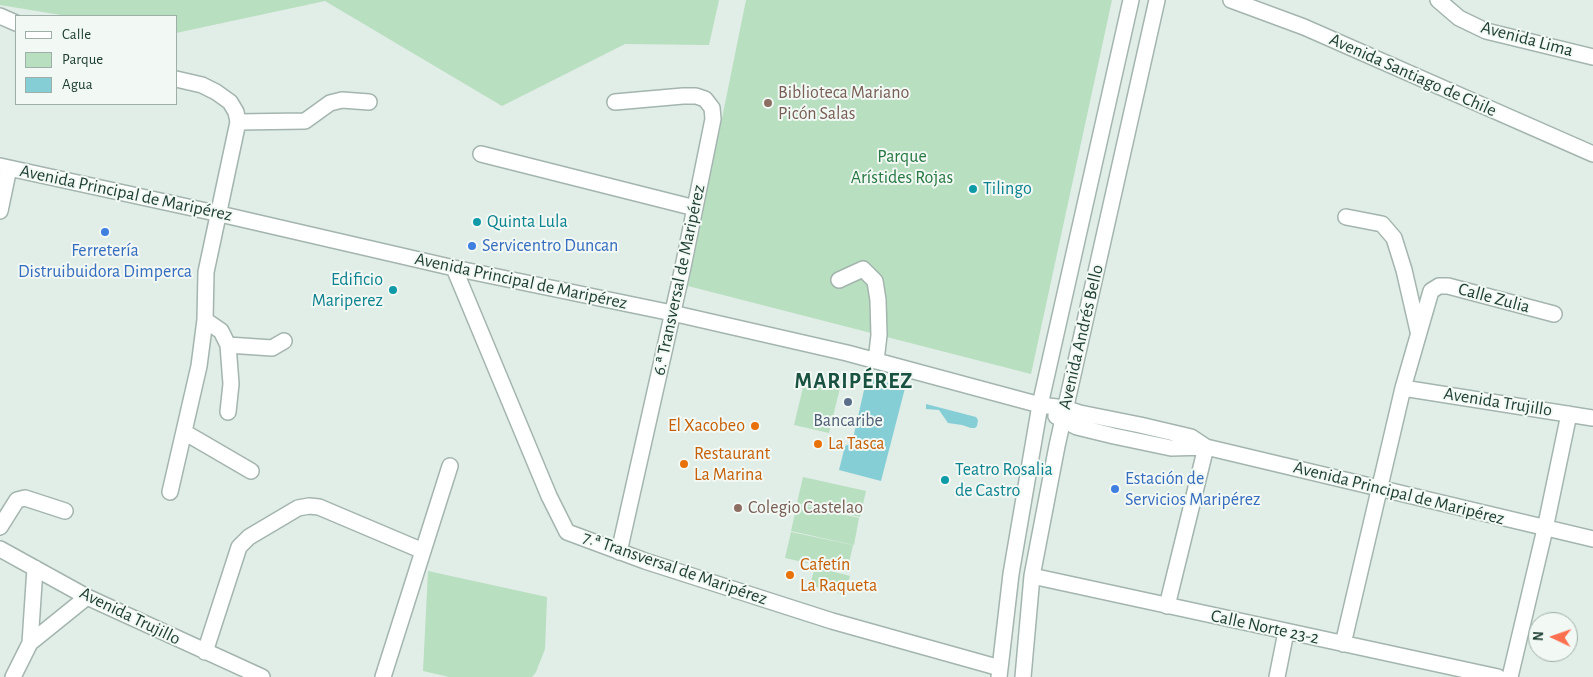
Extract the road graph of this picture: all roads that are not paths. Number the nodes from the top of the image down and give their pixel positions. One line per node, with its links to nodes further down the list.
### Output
1 (1131, 0): 29 (street, Avenida Andrés Bello)
2 (1157, 0): 31 (street, Avenida Andrés Bello)
3 (1231, 0): 13 (street, Avenida Santiago de Chile)
4 (1438, 0): 7 (street, Avenida Lima)
5 (0, 16): 6 (street)
6 (15, 23)
7 (1593, 57)
8 (178, 79): 11 (street)
9 (369, 102): 11 (street)
10 (615, 102): 15 (street, 6.ª Transversal de Maripérez)
11 (238, 122): 17 (street)
12 (480, 154): 15 (street)
13 (1593, 154)
14 (4, 167): 16 (street); 17 (street, Avenida Principal de Maripérez)
15 (695, 208): 21 (street, 6.ª Transversal de Maripérez)
16 (0, 211)
17 (220, 214): 19 (street, Avenida Principal de Maripérez); 23 (street)
18 (1346, 217): 24 (street)
19 (454, 268): 21 (street, Avenida Principal de Maripérez); 46 (street, 7.ª Transversal de Maripérez)
20 (839, 280): 27 (street)
21 (672, 313): 27 (street, Avenida Principal de Maripérez); 46 (street, 6.ª Transversal de Maripérez)
22 (1554, 314): 24 (street, Calle Zulia)
23 (205, 320): 26 (street); 34 (street)
24 (1418, 334): 28 (street)
25 (284, 341): 26 (street)
26 (228, 345): 30 (street)
27 (876, 361): 29 (street, Avenida Principal de Maripérez)
28 (1403, 388): 32 (street, Avenida Trujillo); 38 (street)
29 (1040, 405): 31 (street, Avenida Principal de Maripérez); 55 (street, Avenida Andrés Bello)
30 (228, 412)
31 (1063, 414): 35 (street, Avenida Principal de Maripérez); 48 (street, Avenida Andrés Bello)
32 (1569, 414): 33 (street, Avenida Trujillo); 42 (street)
33 (1593, 418)
34 (184, 432): 37 (street); 39 (street)
35 (1206, 447): 38 (street, Avenida Principal de Maripérez); 50 (street)
36 (450, 466): 45 (street)
37 (251, 471)
38 (1378, 488): 42 (street, Avenida Principal de Maripérez); 53 (street)
39 (170, 492)
40 (65, 511): 41 (street)
41 (0, 527)
42 (1545, 529): 43 (street, Avenida Principal de Maripérez); 62 (street)
43 (1593, 539)
44 (0, 549): 47 (street, Avenida Trujillo)
45 (423, 552): 54 (street); 58 (street)
46 (619, 552): 55 (street, 7.ª Transversal de Maripérez)
47 (35, 568): 49 (street, Avenida Trujillo); 52 (street)
48 (1032, 576): 50 (street, Calle Norte 23-2); 59 (street, Avenida Andrés Bello)
49 (87, 597): 52 (street); 54 (street, Avenida Trujillo)
50 (1167, 606): 51 (street, Calle Norte 23-2)
51 (1286, 632): 53 (street, Calle Norte 23-2); 60 (street)
52 (30, 643): 56 (street)
53 (1343, 644): 61 (street, Calle Norte 23-2)
54 (205, 652): 57 (street, Avenida Trujillo)
55 (1000, 673)
56 (13, 677)
57 (262, 677)
58 (383, 677)
59 (1023, 677)
60 (1277, 677)
61 (1498, 677)
62 (1510, 677)

